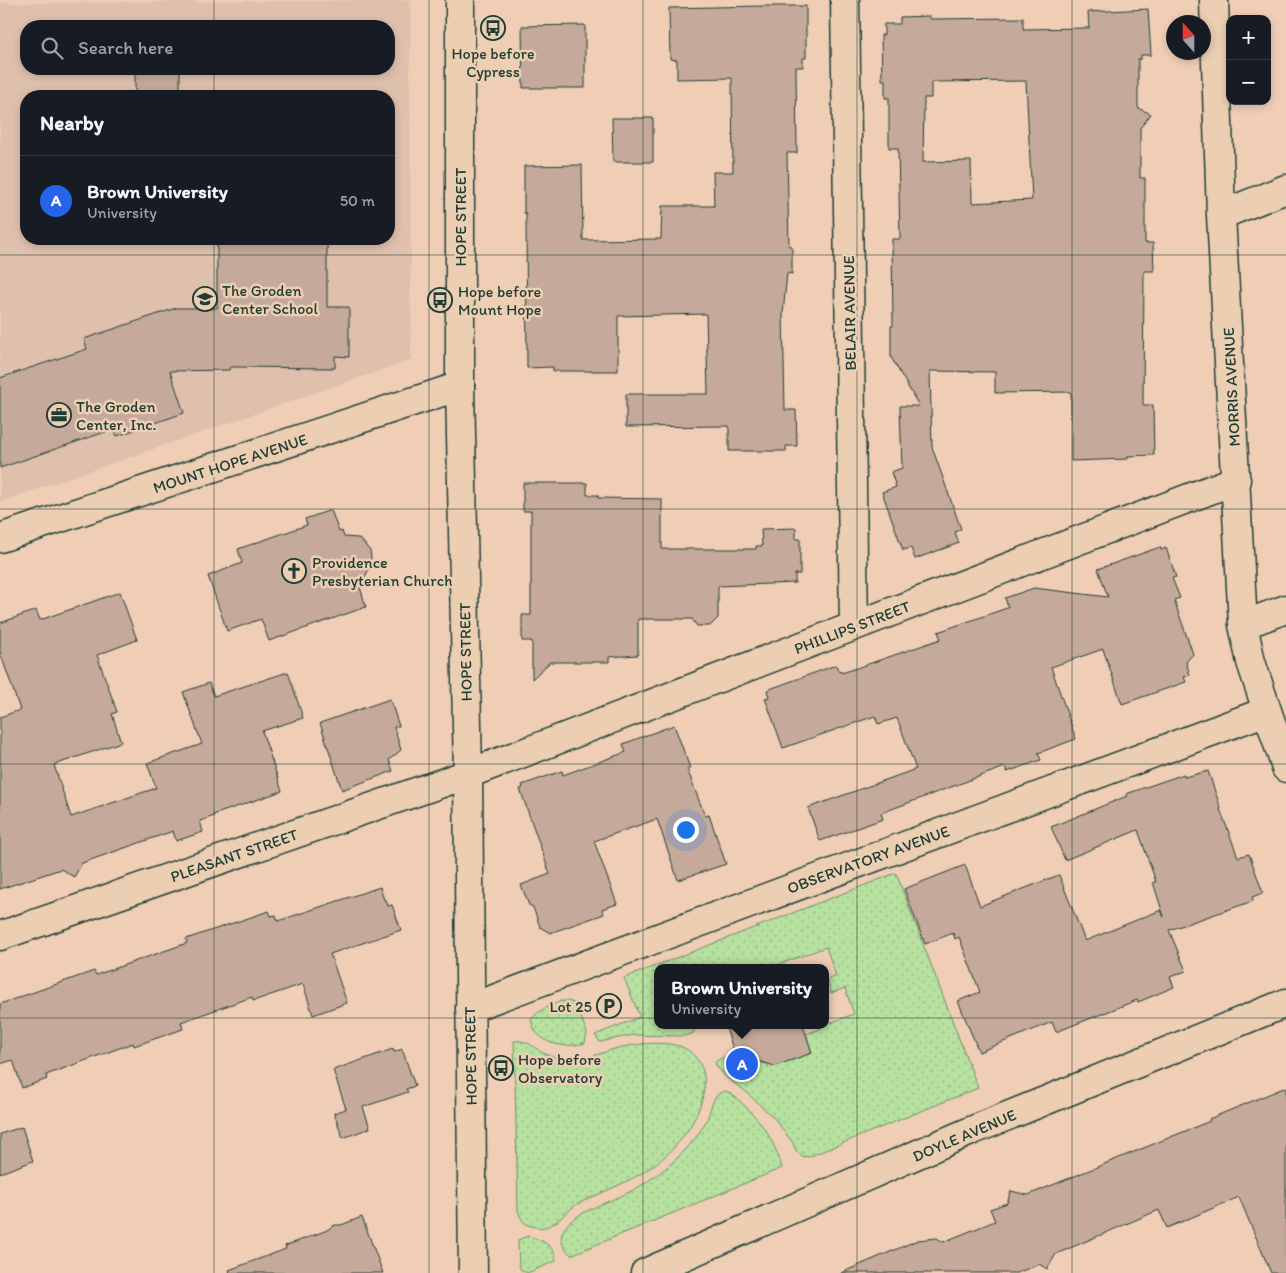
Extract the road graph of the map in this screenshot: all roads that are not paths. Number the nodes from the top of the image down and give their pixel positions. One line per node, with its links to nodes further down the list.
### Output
1 (460, 0): 6 (street, HOPE STREET)
2 (845, 0): 11 (street, BELAIR AVENUE)
3 (1214, 0): 5 (street, MORRIS AVENUE)
4 (1286, 189): 5 (street)
5 (1221, 215): 7 (street, MORRIS AVENUE)
6 (460, 386): 8 (street, MOUNT HOPE AVENUE); 14 (street, HOPE STREET)
7 (1236, 480): 10 (street, MORRIS AVENUE); 11 (street, PHILLIPS STREET)
8 (0, 538)
9 (1286, 609): 10 (street)
10 (1243, 625): 12 (street, MORRIS AVENUE)
11 (854, 626): 14 (street, PHILLIPS STREET)
12 (1267, 711): 13 (street, MORRIS AVENUE); 17 (street, OBSERVATORY AVENUE)
13 (1286, 768)
14 (468, 774): 15 (street, PLEASANT STREET); 17 (street, HOPE STREET)
15 (0, 936)
16 (1286, 1003): 19 (street, DOYLE AVENUE)
17 (470, 1008): 18 (street, HOPE STREET)
18 (473, 1273)
19 (645, 1273)

